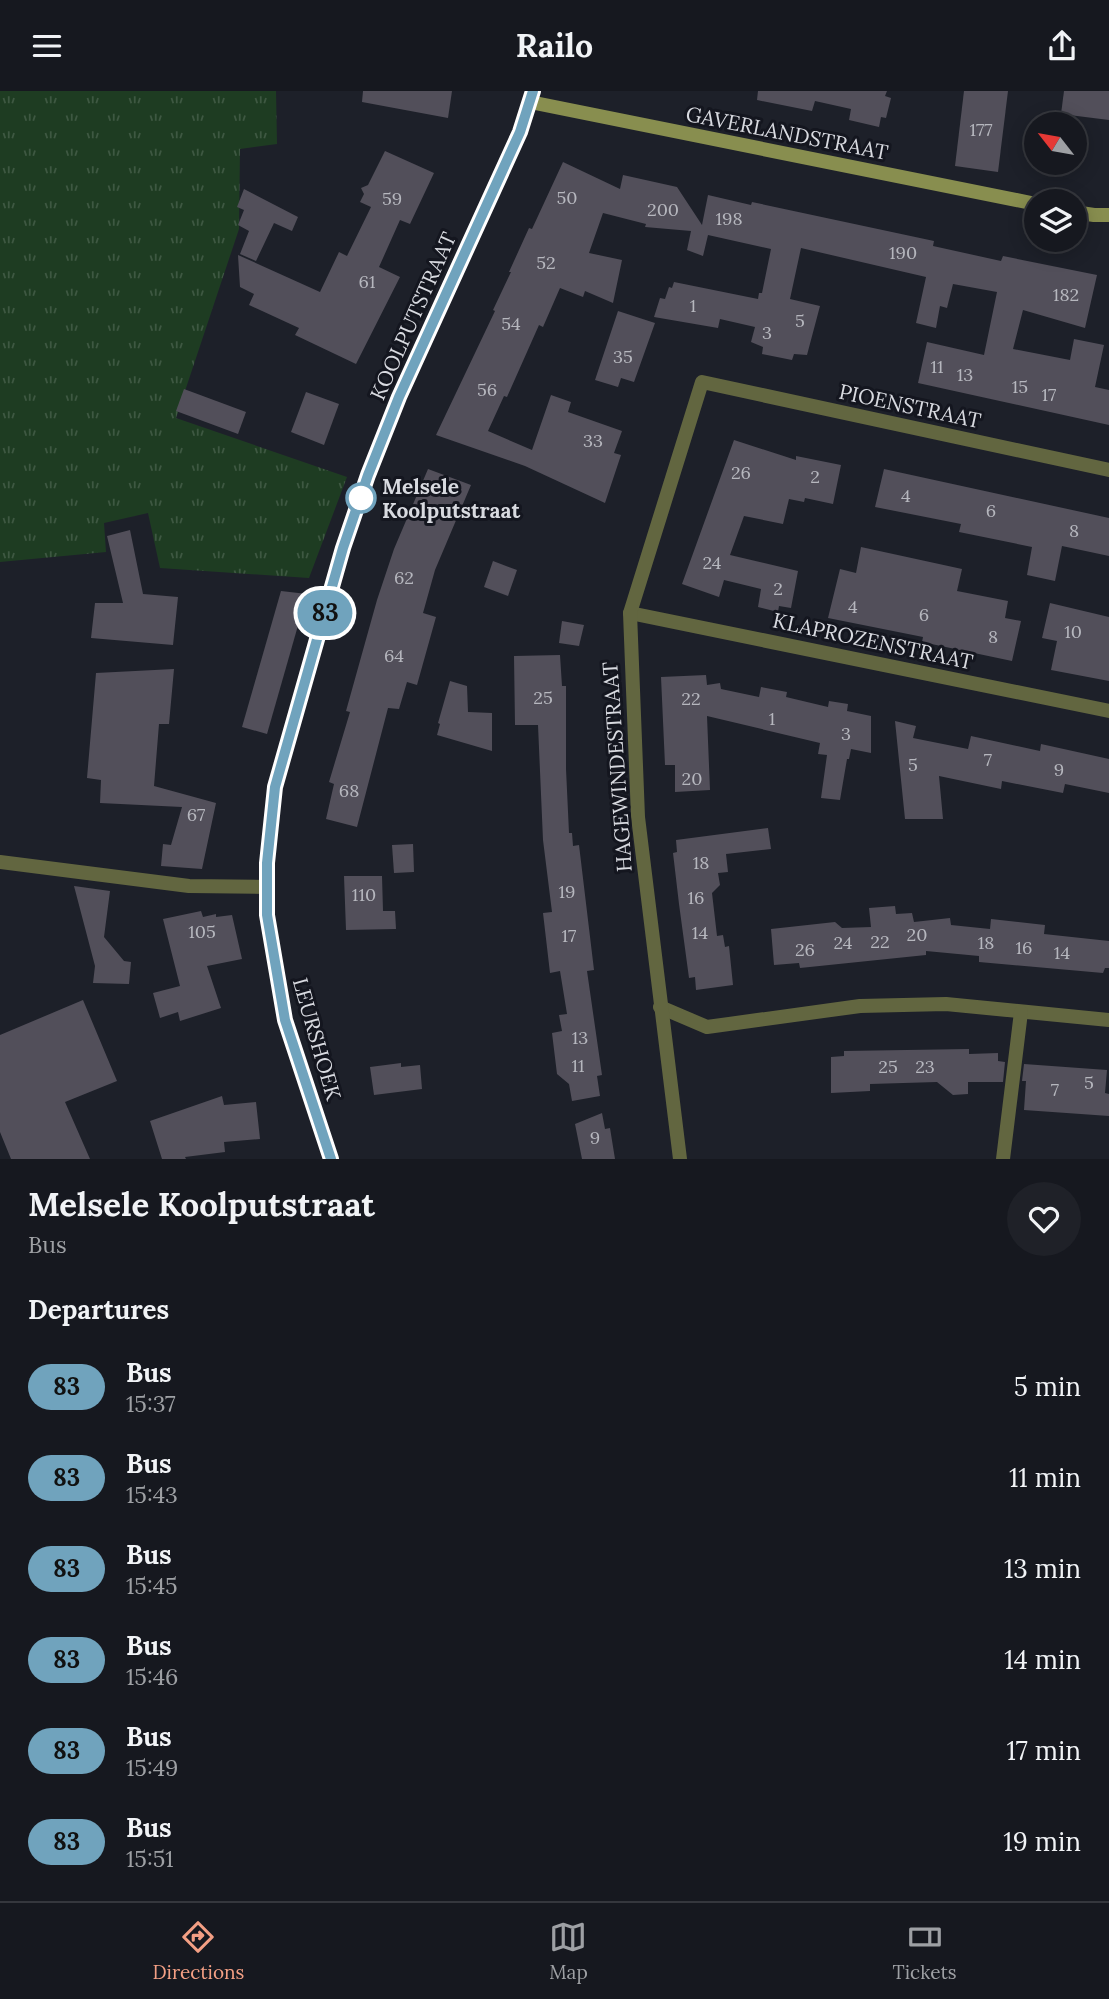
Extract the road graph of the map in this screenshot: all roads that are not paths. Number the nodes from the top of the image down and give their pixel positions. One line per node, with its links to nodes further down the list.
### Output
1 (532, 97): 2 (street, GAVERLANDSTRAAT); 10 (street, KOOLPUTSTRAAT)
2 (1024, 201)
3 (1087, 214): 4 (street)
4 (1109, 215)
5 (702, 382): 6 (street, PIOENSTRAAT); 7 (street, HAGEWINDESTRAAT)
6 (1109, 470)
7 (629, 613): 8 (street, KLAPROZENSTRAAT); 11 (street, HAGEWINDESTRAAT)
8 (1109, 711)
9 (0, 862): 10 (street)
10 (267, 887): 14 (street, LEURSHOEK)
11 (660, 1007): 12 (street); 15 (street, HAGEWINDESTRAAT)
12 (1021, 1012): 13 (street); 16 (street)
13 (1109, 1020)
14 (331, 1159)
15 (680, 1159)
16 (1003, 1159)

